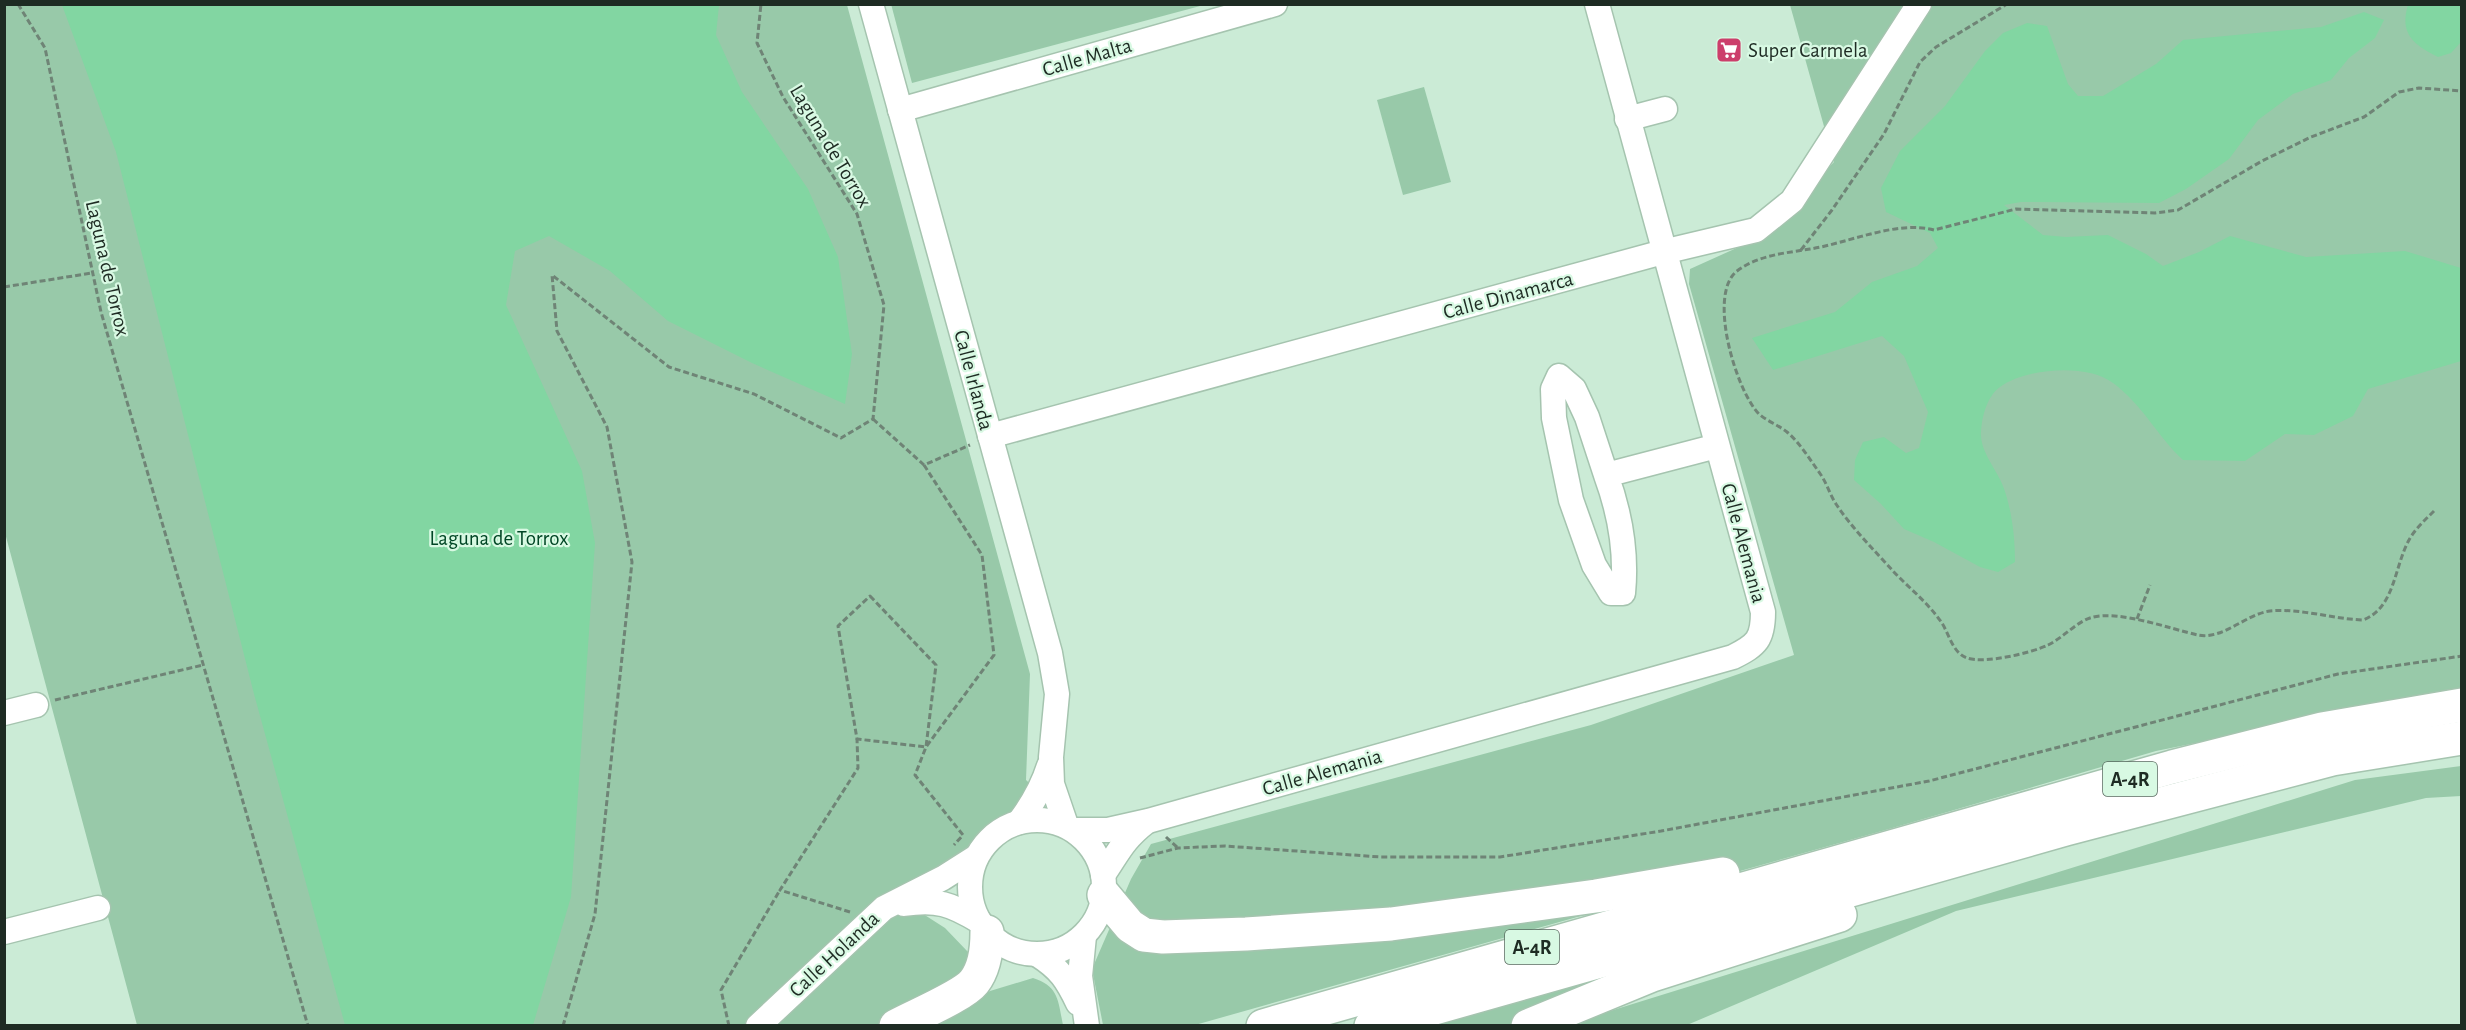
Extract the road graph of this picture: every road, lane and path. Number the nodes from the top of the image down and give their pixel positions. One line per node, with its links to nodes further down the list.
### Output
1 (18, 4): 14 (path, Laguna de Torrox)
2 (761, 4): 16 (path, Laguna de Torrox)
3 (871, 4): 10 (street, Calle Irlanda)
4 (1275, 4): 10 (street, Calle Malta)
5 (1597, 4): 11 (street, Calle Alemania)
6 (1919, 4): 13 (street, Calle Dinamarca)
7 (2007, 4): 12 (path)
8 (2462, 90): 12 (path)
9 (1665, 109): 11 (street)
10 (900, 110): 17 (street, Calle Irlanda)
11 (1627, 119): 13 (street, Calle Alemania)
12 (1800, 251): 23 (path)
13 (1663, 252): 17 (street, Calle Dinamarca); 18 (street, Calle Alemania)
14 (92, 273): 15 (path); 25 (path, Laguna de Torrox)
15 (4, 287)
16 (873, 419): 19 (path); 51 (path)
17 (990, 436): 19 (path); 32 (street, Calle Irlanda)
18 (1717, 446): 20 (street); 33 (street, Calle Alemania)
19 (924, 465): 31 (path)
20 (1606, 475): 20 (street)
21 (2433, 511): 23 (path)
22 (2150, 585): 23 (path)
23 (2137, 619)
24 (2462, 656): 40 (path)
25 (203, 665): 26 (path); 50 (path, Laguna de Torrox)
26 (36, 705): 28 (street)
27 (2462, 705): 39 (highway, A-4R)
28 (4, 713)
29 (2462, 738): 36 (highway, A-4R)
30 (857, 739): 31 (path); 31 (path); 41 (path)
31 (926, 747): 37 (path)
32 (1051, 757): 34 (street, Calle Irlanda); 35 (street, Calle Irlanda)
33 (1148, 821): 35 (street, Calle Alemania); 40 (street, Calle Alemania)
34 (1019, 822): 35 (street); 38 (street)
35 (1070, 828): 40 (street)
36 (2066, 829): 56 (highway, A-4R); 57 (highway)
37 (950, 849)
38 (976, 857): 43 (street, Calle Holanda); 45 (street)
39 (1802, 871): 40 (highway); 55 (highway, A-4R)
40 (1106, 878): 47 (street)
41 (780, 890): 44 (path); 52 (path)
42 (98, 908): 46 (street)
43 (871, 911): 44 (path); 44 (path); 45 (street, Calle Holanda); 53 (street, Calle Holanda)
44 (848, 912)
45 (983, 927): 48 (street); 54 (highway)
46 (4, 932)
47 (1084, 936): 48 (street); 49 (street)
48 (1038, 955): 49 (street)
49 (1086, 1021)
50 (308, 1026)
51 (563, 1026)
52 (729, 1026)
53 (758, 1026)
54 (896, 1026)
55 (1263, 1026)
56 (1371, 1026)
57 (1528, 1026)

